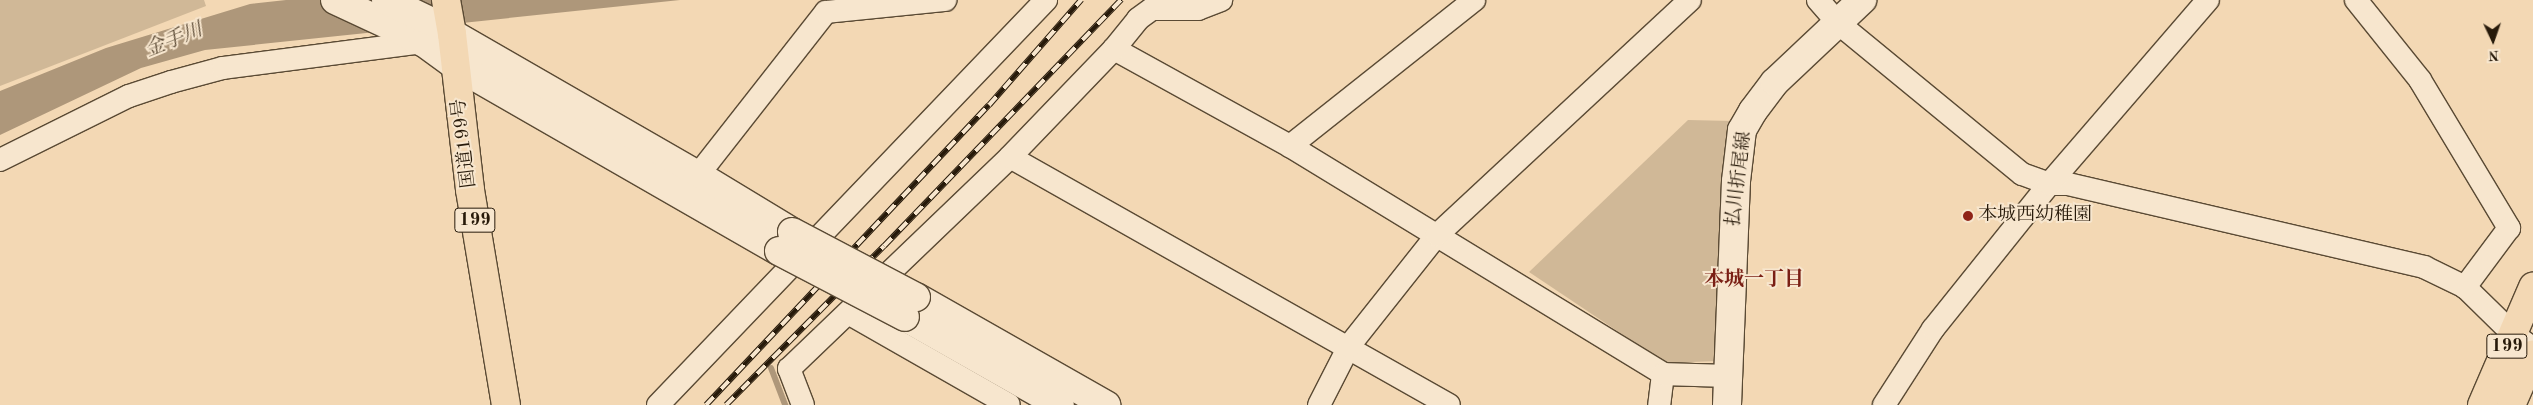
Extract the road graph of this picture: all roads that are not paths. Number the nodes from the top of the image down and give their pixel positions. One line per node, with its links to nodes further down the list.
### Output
1 (334, 0): 13 (street)
2 (386, 0): 13 (street)
3 (945, 0): 19 (street)
4 (1046, 0): 34 (street)
5 (1221, 0): 14 (street)
6 (1474, 0): 16 (street)
7 (1690, 0): 21 (street)
8 (1818, 0): 12 (street)
9 (1862, 0): 12 (street, 払川折尾線)
10 (2208, 0): 20 (street)
11 (2356, 0): 23 (street)
12 (1838, 23): 20 (street); 32 (street, 払川折尾線)
13 (439, 25): 15 (highway, 国道199号 / 199); 18 (street); 19 (street)
14 (1114, 49): 16 (street); 17 (street)
15 (455, 65): 22 (street); 33 (highway, 国道199号 / 199)
16 (1290, 146): 21 (street)
17 (1010, 157): 26 (street); 28 (street)
18 (0, 160)
19 (698, 175): 22 (street)
20 (2049, 184): 23 (street); 43 (street)
21 (1437, 235): 28 (street); 31 (street)
22 (786, 241): 25 (street, bridge)
23 (2465, 287): 27 (street)
24 (2533, 287): 27 (highway, 199)
25 (911, 307): 37 (street); 38 (street)
26 (848, 313): 35 (street); 36 (street)
27 (2512, 333): 29 (street); 44 (highway, 199)
28 (1349, 346): 39 (street); 40 (street)
29 (2533, 349)
30 (2533, 355): 45 (highway, 199)
31 (1663, 374): 32 (street); 41 (street)
32 (1727, 376): 42 (street, 払川折尾線)
33 (506, 405)
34 (658, 405)
35 (802, 405)
36 (1009, 405)
37 (1060, 405)
38 (1106, 405)
39 (1319, 405)
40 (1449, 405)
41 (1660, 405)
42 (1727, 405)
43 (1884, 405)
44 (2482, 405)
45 (2511, 405)

